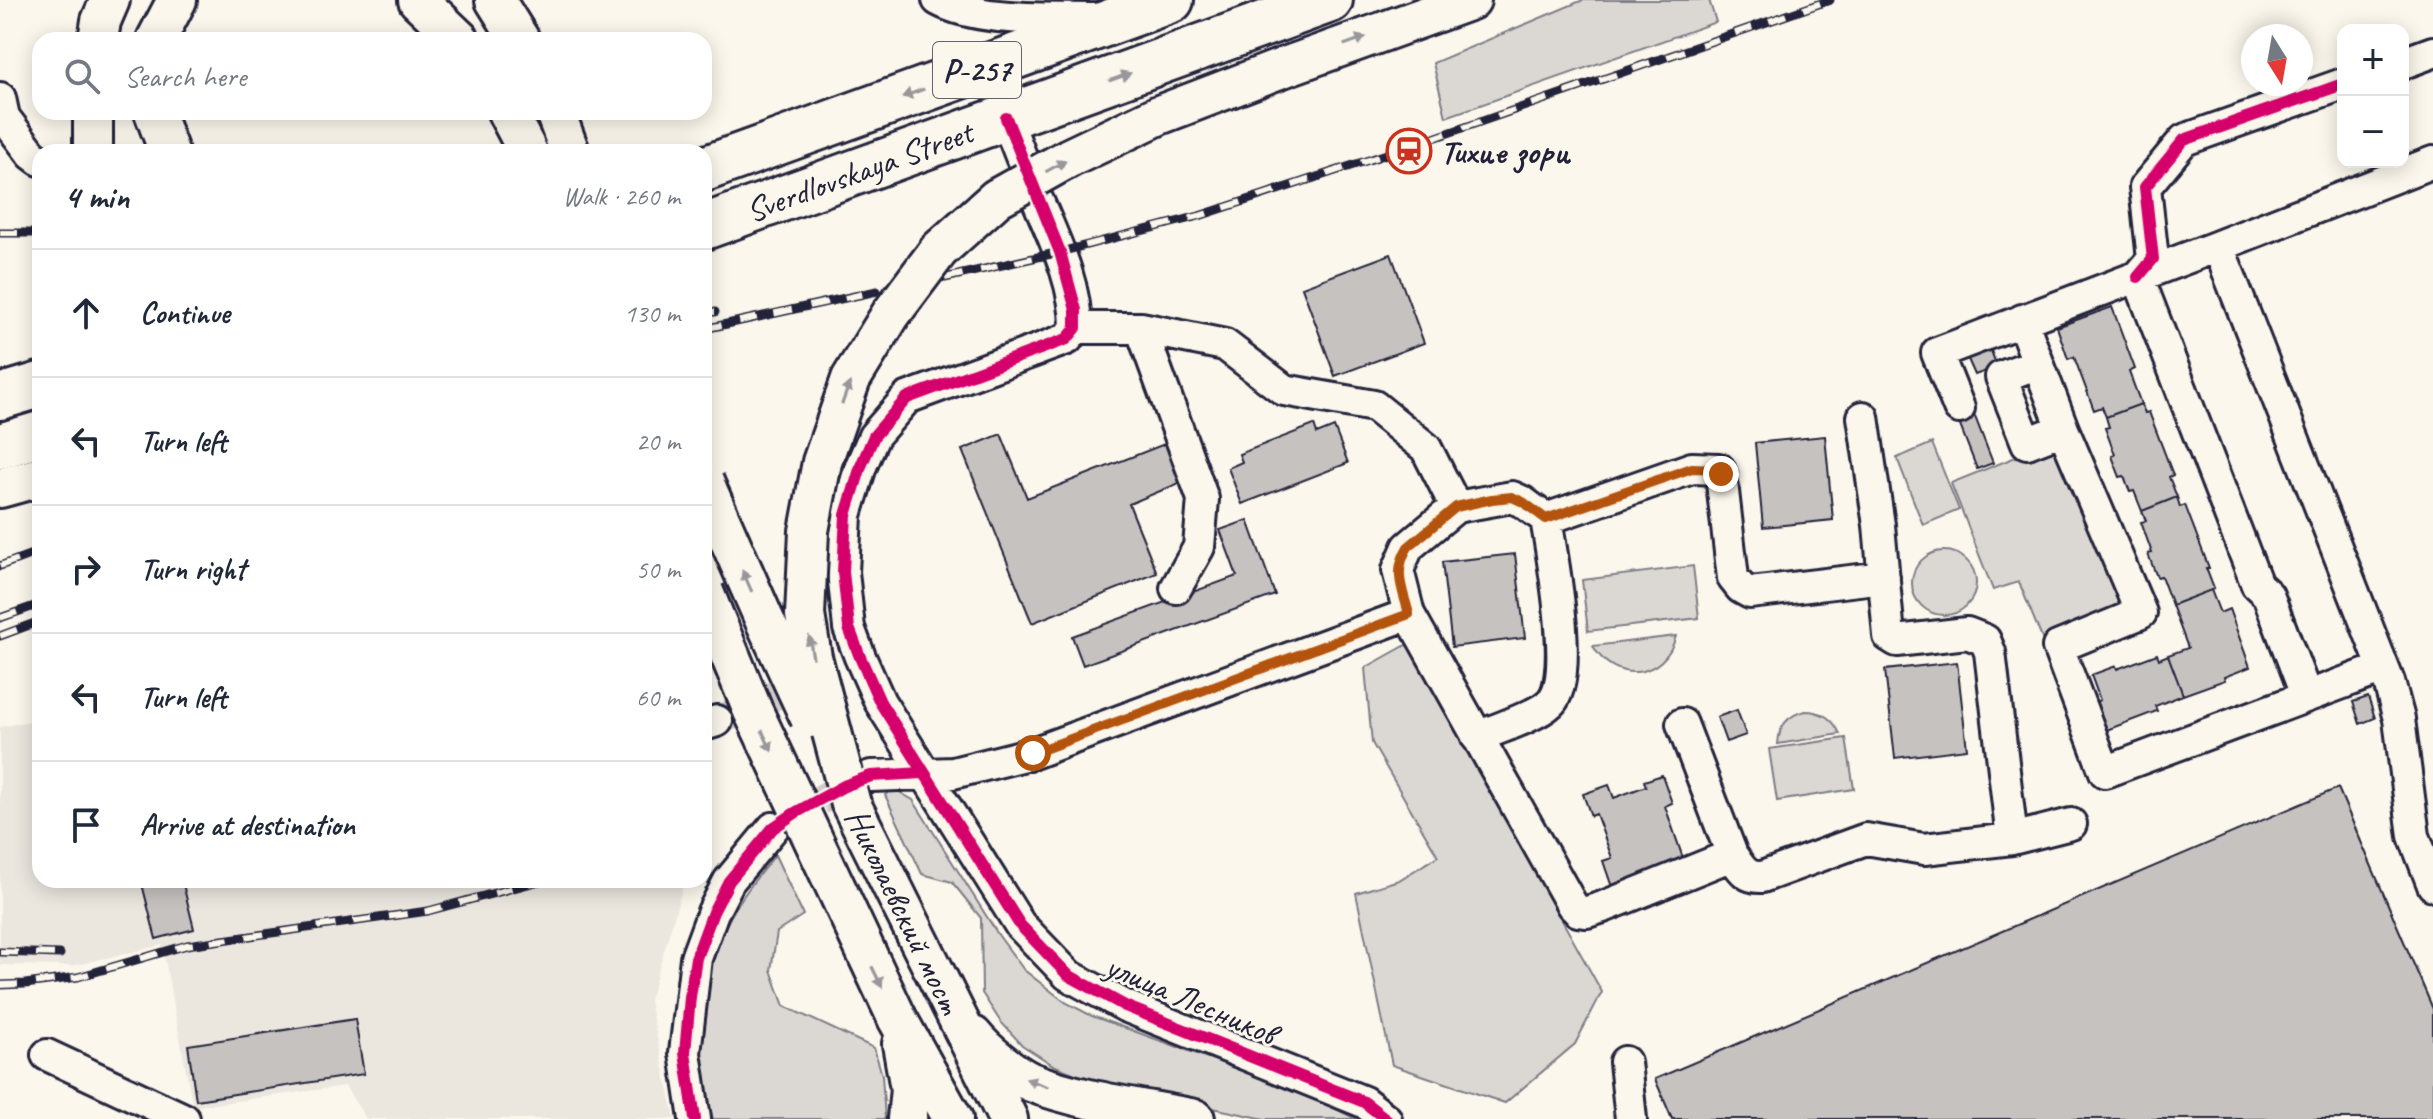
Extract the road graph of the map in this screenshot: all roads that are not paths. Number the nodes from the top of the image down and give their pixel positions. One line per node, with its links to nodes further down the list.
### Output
1 (110, 0): 10 (main road)
2 (177, 0): 11 (main road)
3 (418, 0): 12 (main road)
4 (938, 0): 9 (street)
5 (1171, 0): 9 (highway, Sverdlovskaya Street / Р-257)
6 (1330, 0): 18 (highway, Sverdlovskaya Street / Р-257, one-way to 6)
7 (1471, 0): 62 (main road, one-way to 7, bridge)
8 (496, 1): 13 (main road)
9 (1118, 19): 23 (highway, Sverdlovskaya Street / Р-257, one-way to 23)
10 (99, 32)
11 (160, 32)
12 (453, 32)
13 (515, 32)
14 (2433, 52): 15 (street)
15 (2409, 61)
16 (2337, 86): 36 (street)
17 (0, 98): 28 (street)
18 (1006, 118): 30 (street); 34 (highway, Sverdlovskaya Street / Р-257)
19 (93, 120): 24 (main road)
20 (157, 120): 25 (main road)
21 (511, 120): 26 (main road)
22 (558, 120): 27 (main road)
23 (836, 120): 29 (main road); 32 (highway, Sverdlovskaya Street / Р-257)
24 (93, 144)
25 (166, 144)
26 (524, 144)
27 (567, 144)
28 (32, 154)
29 (712, 156)
30 (1022, 159)
31 (2433, 162): 35 (street)
32 (712, 166)
33 (1038, 201): 38 (street)
34 (712, 224)
35 (2218, 246): 36 (street); 57 (street)
36 (2138, 277): 37 (street); 58 (street)
37 (2022, 320): 44 (street); 58 (street)
38 (1076, 328): 39 (street); 61 (street, улица Лесников)
39 (1141, 328): 51 (street); 54 (street)
40 (32, 367): 41 (main road)
41 (0, 383)
42 (32, 387): 43 (highway)
43 (0, 397)
44 (1959, 408)
45 (1863, 417): 53 (street)
46 (32, 436): 47 (highway)
47 (0, 446)
48 (32, 479): 49 (main road)
49 (0, 488)
50 (712, 500): 62 (main road, Николаевский мост, one-way to 50, bridge)
51 (1456, 507): 52 (street); 56 (street)
52 (1546, 519): 53 (street); 60 (street)
53 (1884, 577): 65 (street)
54 (1176, 588)
55 (712, 611): 69 (main road, Николаевский мост, one-way to 69, bridge)
56 (1409, 614): 60 (street); 61 (street)
57 (2383, 668): 58 (street); 67 (street)
58 (2306, 695)
59 (1682, 724): 66 (street)
60 (1477, 737): 66 (street)
61 (923, 773): 62 (street); 78 (street, улица Лесников)
62 (861, 790): 68 (main road, Николаевский мост)
63 (2071, 824): 65 (street)
64 (773, 828): 73 (street)
65 (2012, 839): 66 (street)
66 (1732, 855)
67 (2433, 885)
68 (946, 998): 76 (main road, Николаевский мост); 77 (main road, one-way to 68)
69 (897, 1018): 74 (main road); 75 (main road, Николаевский мост)
70 (47, 1055): 72 (street)
71 (1625, 1062): 79 (street)
72 (184, 1119)
73 (695, 1119)
74 (907, 1119)
75 (953, 1119)
76 (1008, 1119)
77 (1195, 1119)
78 (1386, 1119)
79 (1631, 1119)

